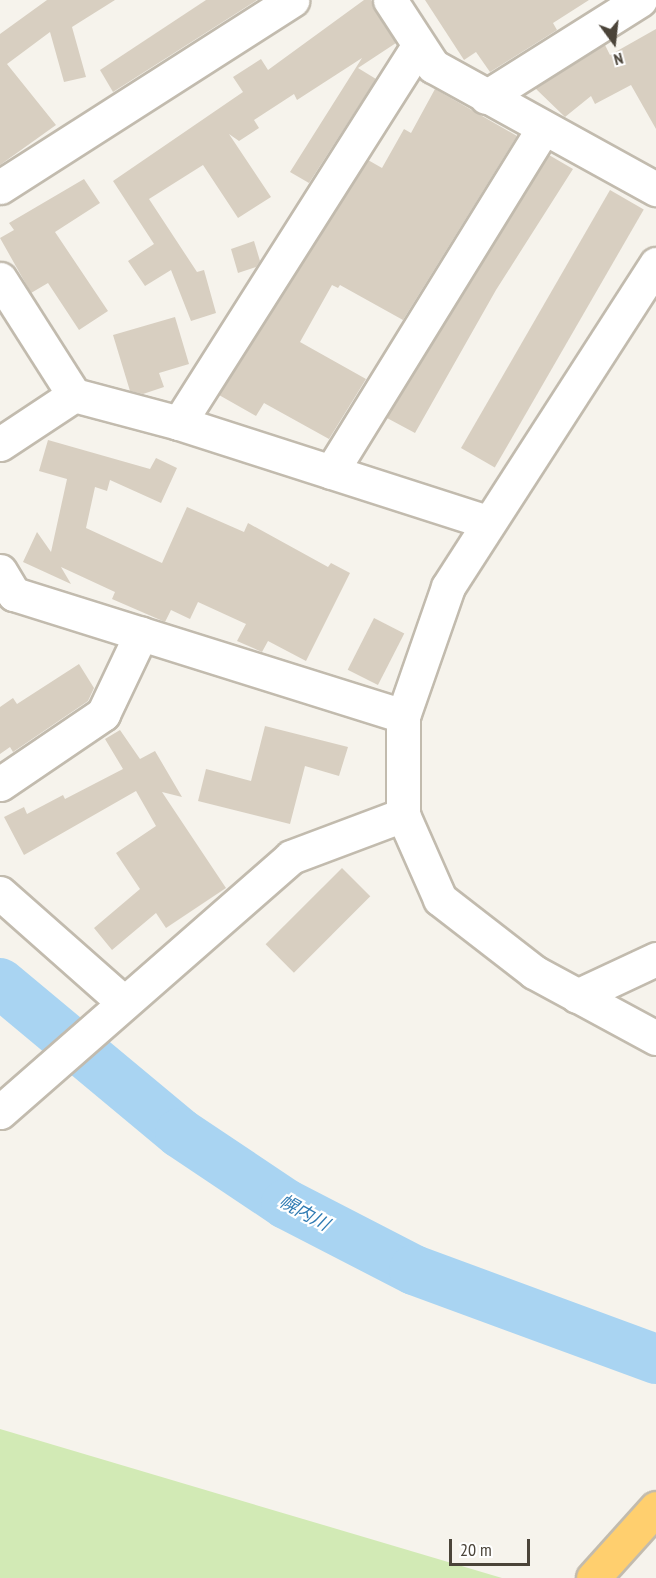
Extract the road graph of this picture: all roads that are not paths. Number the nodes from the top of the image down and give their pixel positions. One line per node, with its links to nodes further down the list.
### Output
1 (292, 0): 7 (street)
2 (390, 0): 4 (street)
3 (640, 0): 5 (street)
4 (418, 47): 5 (street); 12 (street)
5 (486, 97): 6 (street)
6 (543, 129): 8 (street); 14 (street)
7 (0, 187)
8 (656, 189)
9 (656, 264): 15 (street)
10 (0, 279): 11 (street)
11 (74, 395): 12 (street); 13 (street)
12 (179, 423): 14 (street)
13 (0, 444)
14 (331, 472): 15 (street)
15 (488, 522): 18 (street)
16 (0, 571): 17 (street)
17 (141, 634): 18 (street); 19 (street)
18 (402, 716): 20 (street)
19 (0, 784)
20 (403, 815): 23 (street); 24 (street)
21 (0, 893): 24 (street)
22 (656, 958): 23 (street)
23 (577, 996): 25 (street)
24 (123, 1002): 26 (street)
25 (656, 1038)
26 (0, 1112)
27 (656, 1508): 28 (highway)
28 (593, 1578)

